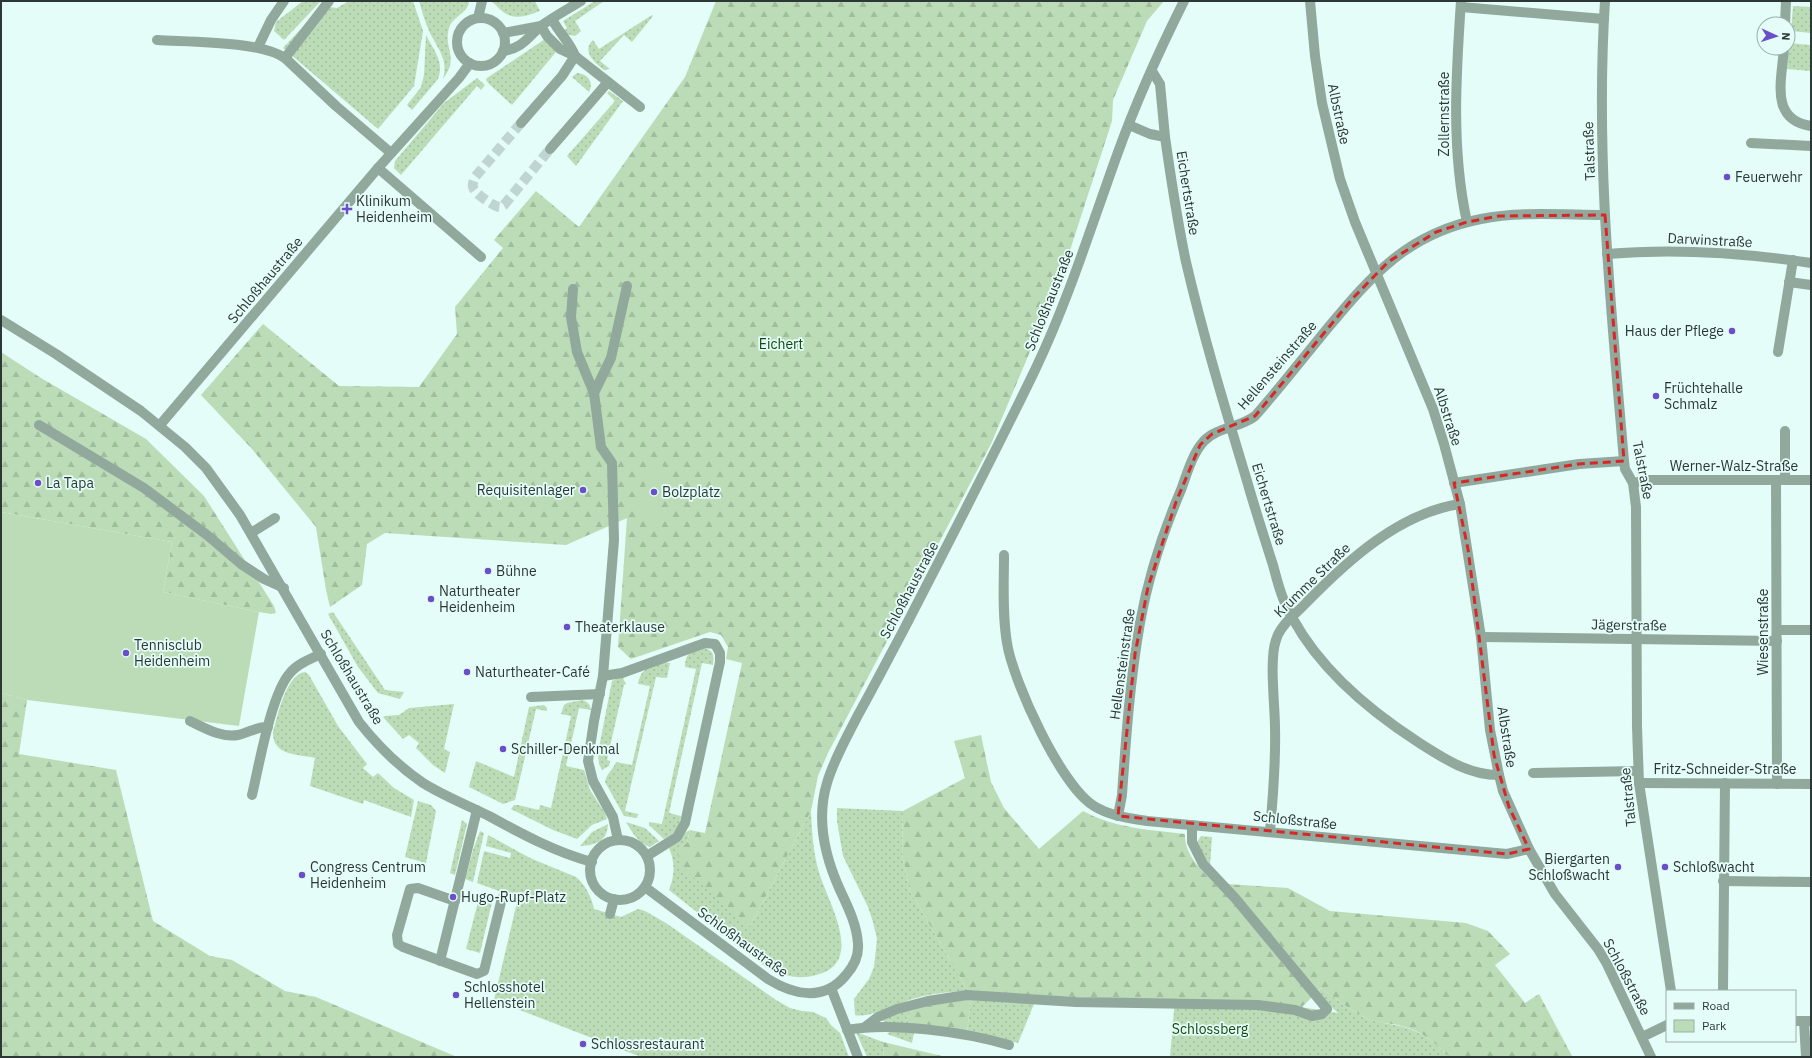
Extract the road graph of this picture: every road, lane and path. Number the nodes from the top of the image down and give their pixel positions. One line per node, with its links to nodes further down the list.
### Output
1 (284, 1): 17 (street)
2 (329, 1): 21 (street)
3 (482, 1): 11 (street)
4 (580, 1): 12 (street)
5 (1184, 1): 23 (street, Schloßhaustraße)
6 (1310, 1): 41 (street, Albstraße)
7 (1605, 1): 13 (street, Talstraße)
8 (1786, 1): 10 (street)
9 (1461, 4): 13 (street, Zollernstraße); 36 (street, Zollernstraße)
10 (1785, 16)
11 (478, 18): 15 (street); 22 (street)
12 (552, 19): 14 (street); 19 (street)
13 (1604, 19): 35 (street, Talstraße)
14 (541, 26): 15 (street); 18 (street); 19 (street)
15 (503, 32): 18 (street)
16 (158, 40): 17 (street)
17 (258, 47): 21 (street)
18 (503, 51): 22 (street)
19 (575, 56): 24 (street); 26 (street)
20 (1783, 56): 28 (street)
21 (285, 58): 33 (street)
22 (470, 63): 33 (street, Schloßhaustraße)
23 (1152, 71): 27 (street, Schloßhaustraße); 29 (street, Eichertstraße)
24 (608, 82): 25 (street); 32 (street)
25 (640, 107)
26 (521, 124)
27 (1129, 125): 29 (street, Eichertstraße); 99 (street, Schloßhaustraße)
28 (1811, 126)
29 (1165, 136): 51 (street, Eichertstraße)
30 (1751, 143): 31 (street)
31 (1811, 146)
32 (550, 149)
33 (392, 153): 34 (street, Schloßhaustraße)
34 (378, 168): 38 (street); 50 (street, Schloßhaustraße)
35 (1605, 215): 36 (street, Hellensteinstraße); 37 (street, Talstraße)
36 (1467, 222): 41 (street, Hellensteinstraße)
37 (1607, 254): 39 (street, Darwinstraße); 53 (street, Talstraße)
38 (481, 257)
39 (1793, 260): 40 (street, Darwinstraße); 42 (street)
40 (1811, 263)
41 (1377, 272): 51 (street, Hellensteinstraße); 56 (street, Albstraße)
42 (1789, 282): 43 (street); 47 (street)
43 (1811, 285)
44 (626, 286): 48 (street)
45 (573, 289): 48 (street)
46 (1, 320): 50 (street, Schloßhaustraße)
47 (1778, 352)
48 (594, 393): 70 (street)
49 (39, 425): 62 (street)
50 (160, 425): 60 (street, Schloßhaustraße)
51 (1231, 428): 63 (street, Eichertstraße); 84 (street, Hellensteinstraße)
52 (1785, 431): 54 (street, Wiesenstraße)
53 (1624, 461): 56 (street); 57 (street, Talstraße)
54 (1780, 480): 55 (street, Werner-Walz-Straße); 57 (street, Werner-Walz-Straße); 64 (street, Wiesenstraße)
55 (1811, 480)
56 (1454, 483): 58 (street, Albstraße)
57 (1633, 483): 67 (street, Talstraße)
58 (1460, 504): 63 (street, Krumme Straße); 66 (street, Albstraße)
59 (275, 518): 60 (street)
60 (251, 533): 62 (street, Schloßhaustraße)
61 (1004, 555): 84 (street, Schloßstraße)
62 (284, 588): 69 (street, Schloßhaustraße)
63 (1292, 618): 77 (street, Eichertstraße); 86 (street, Krumme Straße)
64 (1777, 630): 65 (street); 68 (street, Wiesenstraße)
65 (1811, 630)
66 (1480, 637): 67 (street, Jägerstraße); 77 (street, Albstraße)
67 (1636, 640): 68 (street, Jägerstraße); 75 (street, Talstraße)
68 (1777, 641): 80 (street, Wiesenstraße)
69 (321, 654): 74 (street); 83 (street, Schloßhaustraße)
70 (603, 676): 71 (street); 89 (street)
71 (600, 694): 72 (street); 87 (street)
72 (531, 697)
73 (190, 721): 74 (street)
74 (268, 727): 82 (street)
75 (1638, 772): 76 (street); 78 (street, Talstraße)
76 (1533, 774)
77 (1499, 775): 88 (street, Albstraße)
78 (1639, 783): 79 (street, Fritz-Schneider-Straße); 100 (street, Talstraße)
79 (1725, 783): 80 (street, Fritz-Schneider-Straße); 91 (street)
80 (1777, 784): 81 (street, Fritz-Schneider-Straße)
81 (1811, 784)
82 (252, 795)
83 (477, 810): 90 (street, Schloßhaustraße); 96 (street)
84 (1118, 816): 85 (street, Schloßstraße)
85 (1192, 825): 86 (street, Schloßstraße); 104 (street)
86 (1270, 831): 88 (street, Schloßstraße)
87 (618, 840): 89 (street); 90 (street)
88 (1529, 849): 106 (street, Schloßstraße)
89 (647, 856): 93 (street)
90 (592, 862): 95 (street)
91 (1723, 881): 92 (street); 101 (street)
92 (1811, 882)
93 (645, 887): 95 (street); 99 (street, Schloßhaustraße)
94 (502, 898): 98 (street)
95 (614, 899): 97 (street)
96 (455, 901): 98 (street); 98 (street)
97 (610, 914)
98 (440, 961)
99 (831, 988): 105 (street)
100 (1671, 990)
101 (1723, 990)
102 (1803, 1021): 110 (street)
103 (1666, 1025): 106 (street)
104 (865, 1027): 105 (street); 107 (street)
105 (848, 1030): 108 (street)
106 (1642, 1036): 109 (street, Schloßstraße)
107 (1009, 1046)
108 (858, 1057)
109 (1651, 1057)
110 (1806, 1057)

